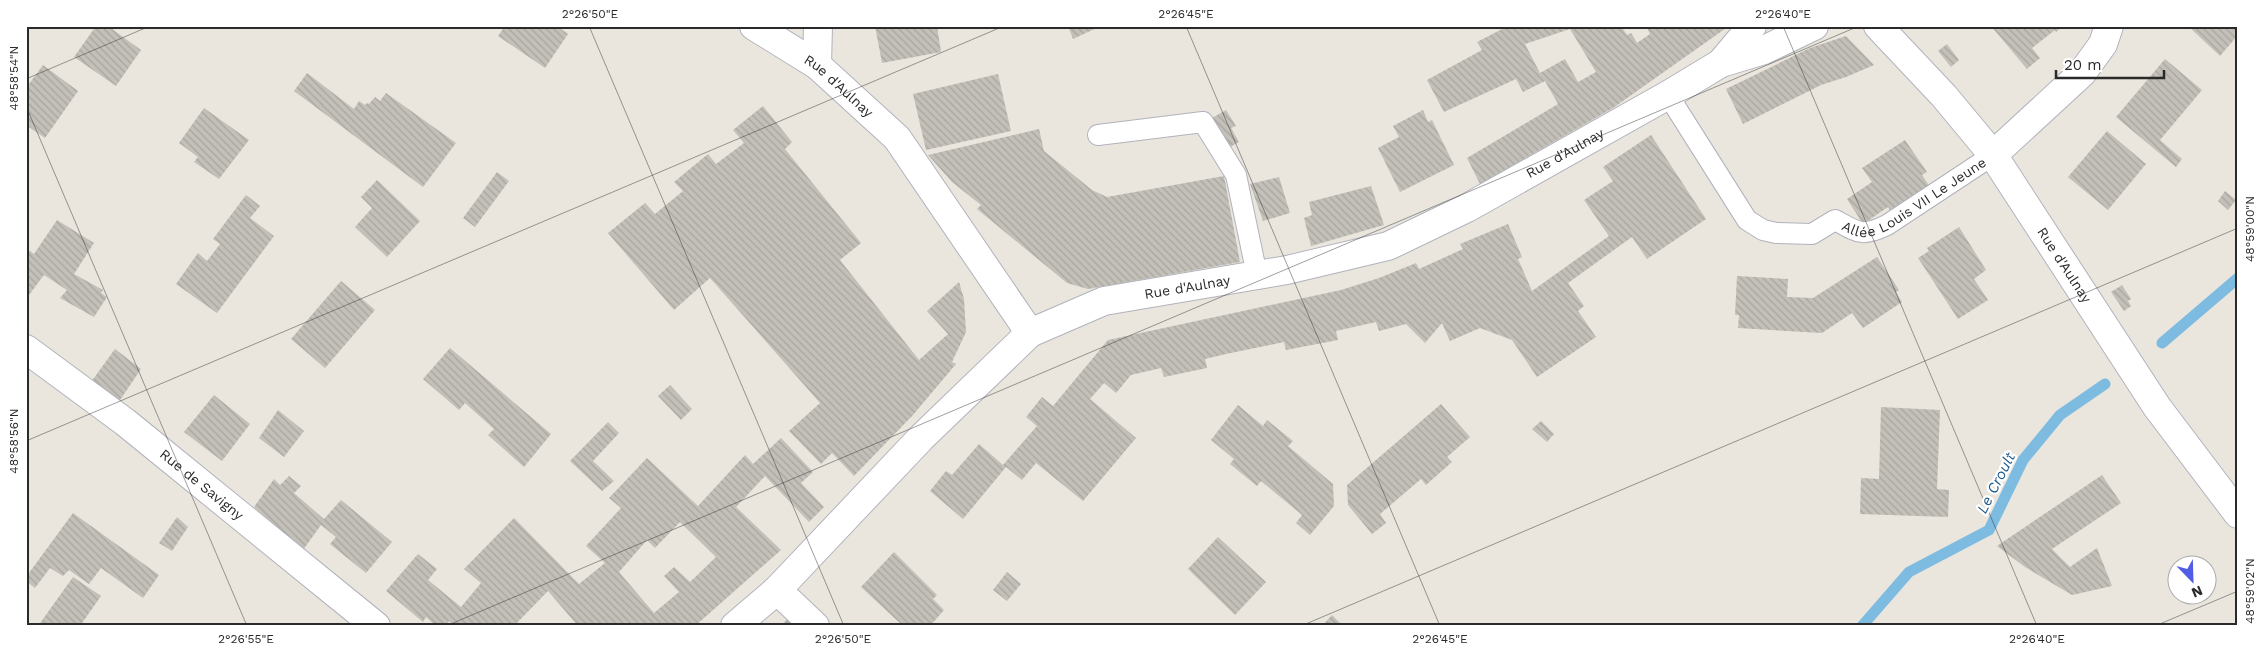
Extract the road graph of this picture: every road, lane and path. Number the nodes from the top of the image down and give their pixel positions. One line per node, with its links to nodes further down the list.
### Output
1 (754, 26): 8 (street, Rue d'Aulnay)
2 (818, 26): 8 (street)
3 (1752, 26): 7 (street, Rue d'Aulnay)
4 (1814, 26): 7 (street, Rue d'Aulnay)
5 (1878, 26): 11 (street, Rue d'Aulnay)
6 (2110, 26): 11 (street)
7 (1721, 63): 9 (street, Rue d'Aulnay)
8 (817, 64): 13 (street, Rue d'Aulnay)
9 (1668, 96): 11 (lane, Allée Louis VII Le Jeune); 12 (street, Rue d'Aulnay)
10 (1098, 135): 12 (lane)
11 (1994, 155): 15 (street, Rue d'Aulnay)
12 (1257, 275): 13 (street, Rue d'Aulnay)
13 (1030, 333): 16 (street)
14 (26, 349): 17 (street, Rue de Savigny)
15 (2238, 514)
16 (777, 590): 18 (street); 19 (street)
17 (376, 626)
18 (735, 626)
19 (815, 626)

